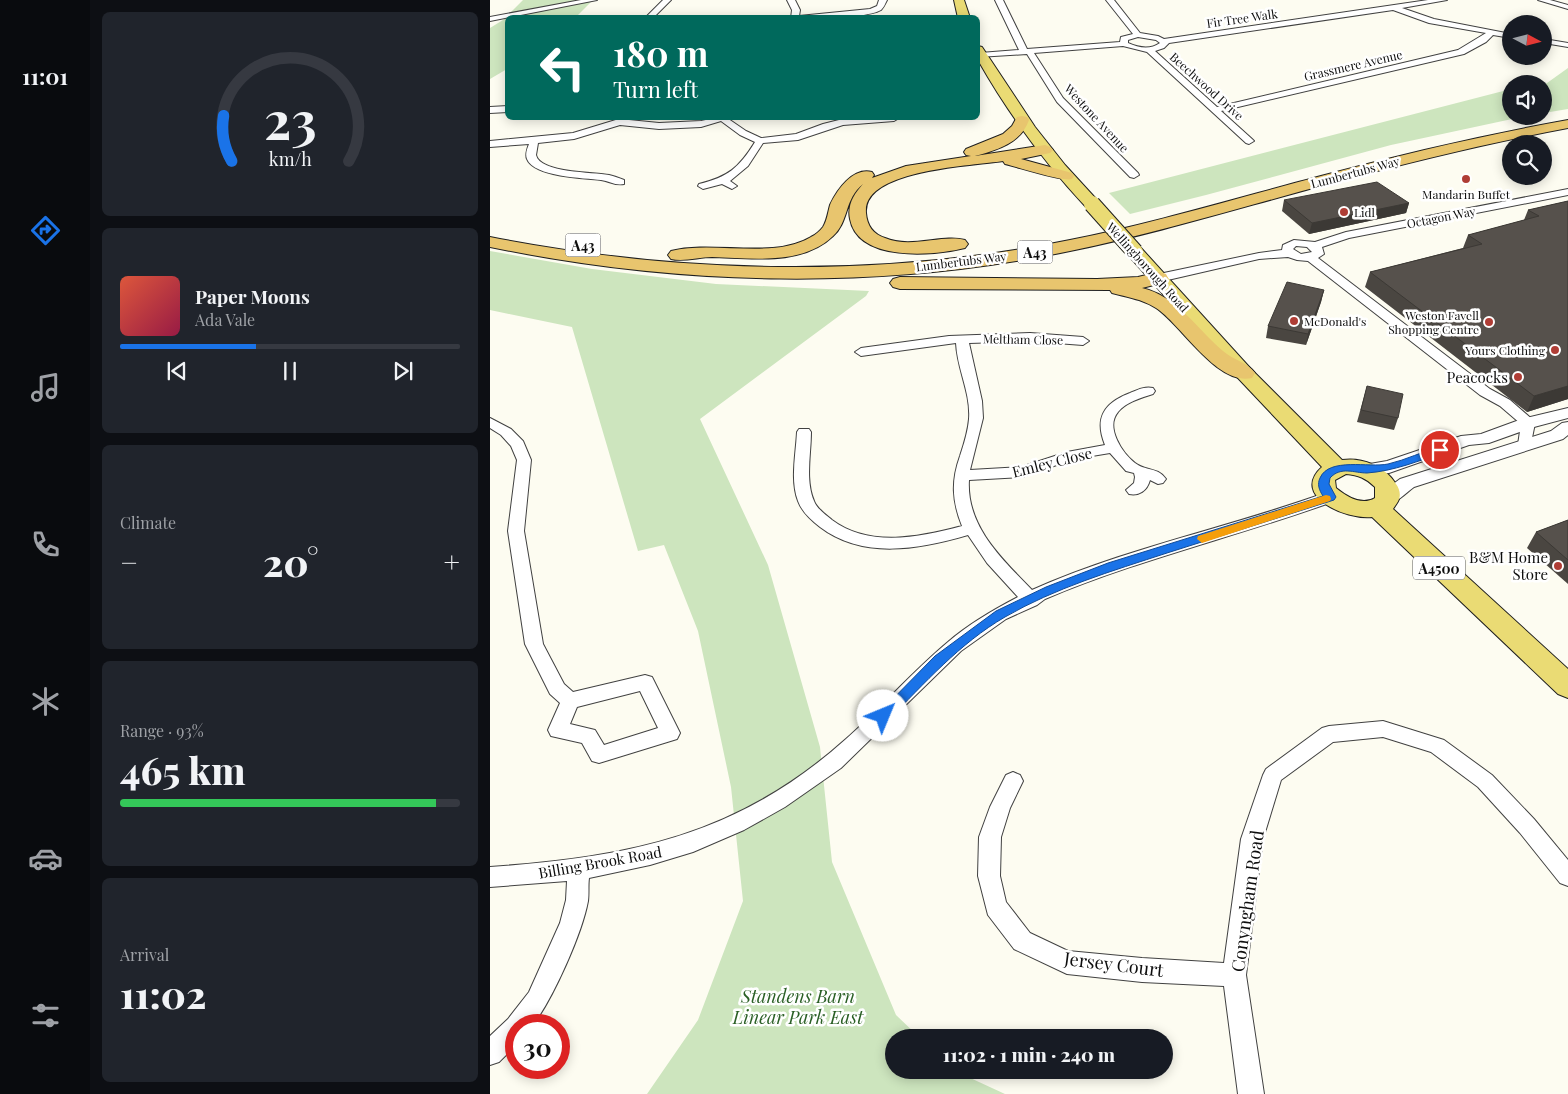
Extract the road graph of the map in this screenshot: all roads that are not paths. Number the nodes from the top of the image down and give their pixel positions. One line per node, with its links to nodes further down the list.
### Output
1 (593, 0): 14 (street)
2 (656, 0): 3 (street)
3 (668, 0): 15 (street)
4 (790, 0): 16 (street)
5 (883, 0): 13 (street)
6 (959, 0): 19 (main road)
7 (998, 0): 30 (street, Westone Avenue)
8 (1111, 0): 24 (street)
9 (1443, 0): 12 (street, Fir Tree Walk)
10 (1542, 0): 11 (street)
11 (1568, 6)
12 (1393, 7): 22 (street); 25 (street, Fir Tree Walk)
13 (871, 11): 17 (street); 18 (street)
14 (512, 15)
15 (651, 15)
16 (795, 15)
17 (830, 15)
18 (879, 15)
19 (963, 15)
20 (505, 16): 21 (street)
21 (490, 19)
22 (1492, 32): 23 (street); 35 (street, Grassmere Avenue)
23 (1502, 34)
24 (1138, 35): 25 (street); 27 (street)
25 (1164, 40): 29 (street)
26 (1552, 42): 28 (street)
27 (1124, 44): 29 (street); 30 (street)
28 (1568, 45)
29 (1149, 50): 35 (street, Beechwood Drive)
30 (1026, 51): 31 (street); 50 (street, Westone Avenue)
31 (980, 52)
32 (980, 54): 41 (main road, Wellingborough Road)
33 (505, 109): 34 (street)
34 (490, 110)
35 (1215, 110): 45 (street, Beechwood Drive)
36 (1568, 114): 57 (highway, Lumbertubs Way / A43)
37 (617, 120): 38 (street); 43 (street)
38 (715, 120)
39 (725, 120): 44 (street)
40 (869, 120): 44 (street)
41 (1022, 120): 47 (main road, Wellingborough Road); 48 (highway)
42 (1568, 124): 63 (highway, Lumbertubs Way / A43)
43 (534, 141): 46 (street); 52 (street)
44 (760, 141): 53 (street)
45 (1249, 141)
46 (490, 144)
47 (1043, 148): 48 (highway); 49 (highway); 51 (main road, Wellingborough Road)
48 (956, 156): 63 (highway)
49 (987, 159): 51 (highway); 60 (highway)
50 (1134, 175)
51 (1066, 176): 64 (main road, Wellingborough Road, bridge)
52 (620, 182)
53 (728, 184): 54 (street)
54 (703, 186)
55 (1568, 192): 61 (street, Octagon Way)
56 (490, 226): 63 (highway, Lumbertubs Way / A43)
57 (1049, 237): 58 (highway); 63 (highway, Lumbertubs Way / A43)
58 (1000, 240)
59 (490, 242): 63 (highway, Lumbertubs Way / A43)
60 (973, 243)
61 (1312, 252): 62 (street); 73 (street)
62 (1289, 253): 64 (street)
63 (673, 262): 65 (highway)
64 (1159, 278): 65 (highway); 69 (main road, Wellingborough Road)
65 (1097, 286): 69 (highway)
66 (962, 339): 67 (street, Meltham Close); 68 (street, Meltham Close); 81 (street, Meltham Close)
67 (1083, 342)
68 (861, 352)
69 (1244, 373): 78 (main road, Wellingborough Road)
70 (1148, 391): 77 (street, Emley Close)
71 (1568, 413): 73 (street)
72 (490, 422): 89 (street)
73 (1528, 424): 76 (street); 79 (street)
74 (1568, 427): 76 (street)
75 (804, 432): 86 (street)
76 (1525, 445): 85 (street)
77 (1113, 448): 80 (street, Emley Close); 81 (street, Emley Close)
78 (1337, 469): 79 (main road); 84 (main road)
79 (1364, 470): 85 (main road)
80 (1140, 471): 82 (street, Emley Close); 83 (street)
81 (961, 475): 86 (street, Meltham Close)
82 (1158, 479)
83 (1134, 490)
84 (1330, 497): 85 (main road); 87 (street, Billing Brook Road)
85 (1382, 503): 88 (main road, A4500)
86 (971, 529): 87 (street, Meltham Close)
87 (1031, 600): 91 (street, Billing Brook Road)
88 (1568, 686)
89 (570, 702): 89 (street)
90 (1013, 782): 94 (street, Jersey Court)
91 (578, 869): 93 (street, Billing Brook Road); 95 (street)
92 (1568, 876): 94 (street, Conyngham Road)
93 (490, 877)
94 (1234, 975): 98 (street, Conyngham Road)
95 (526, 1014)
96 (505, 1038): 97 (street)
97 (490, 1053)
98 (1251, 1094)

